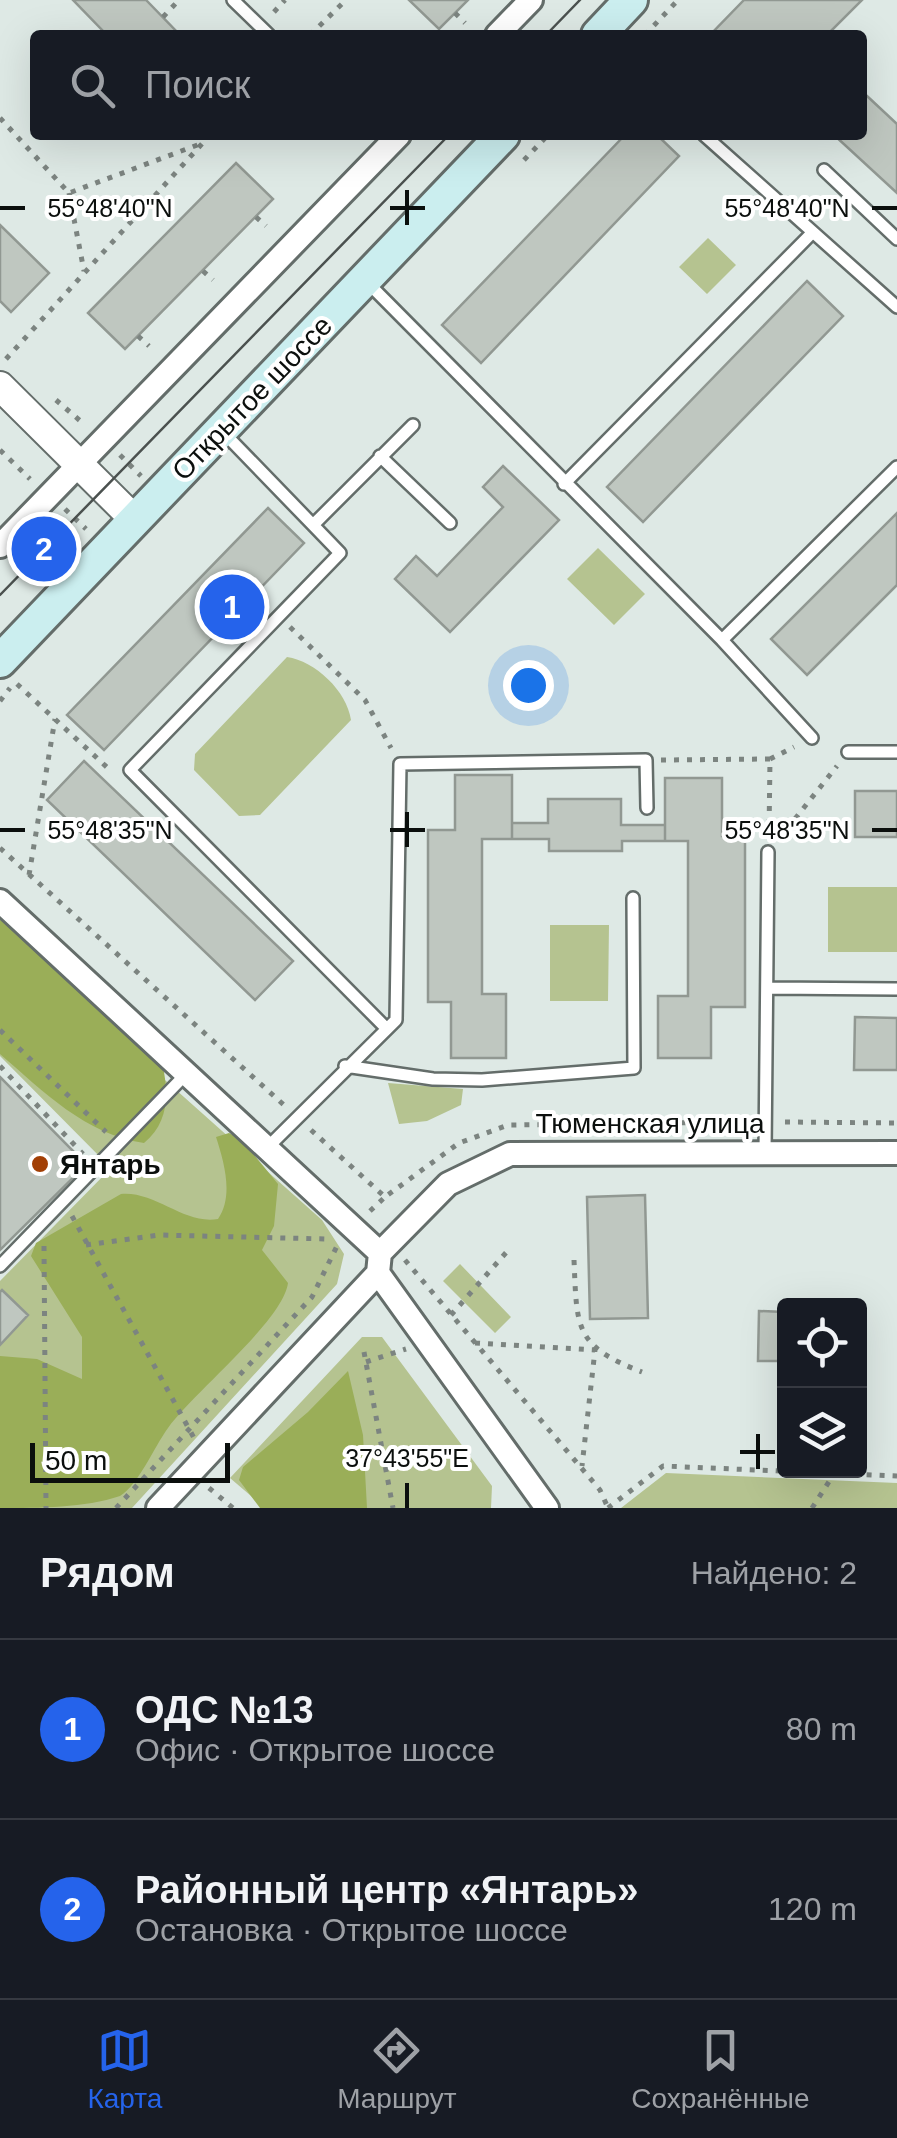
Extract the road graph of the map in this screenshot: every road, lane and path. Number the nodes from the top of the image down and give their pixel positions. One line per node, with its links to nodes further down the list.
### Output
1 (180, 0): 8 (path)
2 (233, 0): 10 (lane)
3 (346, 0): 11 (path)
4 (531, 0): 12 (street)
5 (631, 0): 13 (main road)
6 (678, 0): 14 (path)
7 (454, 13): 9 (path)
8 (162, 17)
9 (465, 24)
10 (264, 30)
11 (315, 30)
12 (502, 30)
13 (603, 30)
14 (651, 30)
15 (0, 118): 22 (path)
16 (206, 140): 20 (path)
17 (392, 140): 38 (street)
18 (498, 140): 30 (main road, Открытое шоссе)
19 (709, 140): 25 (lane)
20 (202, 144): 22 (path); 27 (path)
21 (824, 170): 26 (lane)
22 (70, 193): 27 (path)
23 (256, 217): 24 (path)
24 (266, 226)
25 (812, 234): 31 (lane); 44 (lane)
26 (897, 239)
27 (84, 271): 34 (path)
28 (203, 271): 29 (path)
29 (214, 280)
30 (366, 280): 37 (main road, Открытое шоссе); 44 (lane)
31 (897, 307)
32 (138, 336): 33 (path)
33 (149, 346)
34 (3, 373): 41 (street)
35 (78, 418): 38 (path)
36 (413, 425): 40 (lane)
37 (222, 430): 45 (main road, Открытое шоссе); 49 (lane)
38 (102, 441): 41 (street); 45 (path)
39 (0, 450): 43 (path)
40 (380, 456): 48 (lane); 49 (lane)
41 (80, 464): 47 (street); 51 (street)
42 (897, 467): 53 (lane)
43 (25, 474)
44 (564, 484): 53 (lane)
45 (159, 495): 47 (main road, Открытое шоссе)
46 (56, 501): 50 (path)
47 (135, 520): 54 (main road, Открытое шоссе)
48 (450, 523)
49 (313, 525): 52 (lane)
50 (83, 526)
51 (0, 546)
52 (279, 617): 61 (path); 62 (lane)
53 (722, 640): 56 (lane)
54 (7, 672): 55 (path)
55 (55, 719): 62 (path); 65 (path)
56 (812, 738): 59 (path)
57 (848, 752): 58 (lane); 64 (path)
58 (897, 752)
59 (770, 759): 60 (path); 64 (path)
60 (646, 760): 61 (lane); 63 (lane)
61 (400, 764): 70 (lane)
62 (130, 770): 70 (lane)
63 (647, 808)
64 (768, 852): 68 (lane)
65 (28, 875)
66 (633, 898): 73 (lane)
67 (0, 900): 74 (street)
68 (768, 988): 69 (lane); 77 (lane)
69 (897, 989)
70 (387, 1029): 73 (lane)
71 (0, 1030): 75 (path)
72 (0, 1066): 79 (path)
73 (345, 1066): 76 (lane)
74 (187, 1073): 75 (lane); 76 (street)
75 (118, 1144): 79 (lane)
76 (269, 1146): 86 (street)
77 (765, 1152): 78 (street, Тюменская улица); 86 (street, Тюменская улица)
78 (897, 1153)
79 (95, 1168): 81 (lane)
80 (385, 1197): 82 (path)
81 (64, 1200): 83 (lane); 84 (path)
82 (370, 1212)
83 (44, 1220): 88 (lane); 105 (path)
84 (86, 1245): 97 (path); 97 (path)
85 (511, 1247): 89 (path)
86 (383, 1256): 89 (path); 98 (street, Тюменская улица); 104 (street)
87 (574, 1260): 93 (path)
88 (0, 1266)
89 (452, 1315): 90 (path); 91 (path)
90 (440, 1322)
91 (475, 1343): 93 (path); 99 (path)
92 (414, 1347): 95 (path)
93 (595, 1350): 96 (path); 99 (path)
94 (364, 1352): 95 (path)
95 (366, 1362): 109 (path)
96 (642, 1372)
97 (189, 1428): 98 (path); 106 (path)
98 (198, 1466): 107 (street, Тюменская улица); 108 (path)
99 (582, 1468): 110 (path)
100 (777, 1471): 110 (path)
101 (867, 1475): 102 (path)
102 (897, 1476)
103 (831, 1478): 111 (path)
104 (546, 1506)
105 (46, 1508)
106 (116, 1508)
107 (158, 1508)
108 (234, 1508)
109 (392, 1508)
110 (608, 1508)
111 (812, 1508)

